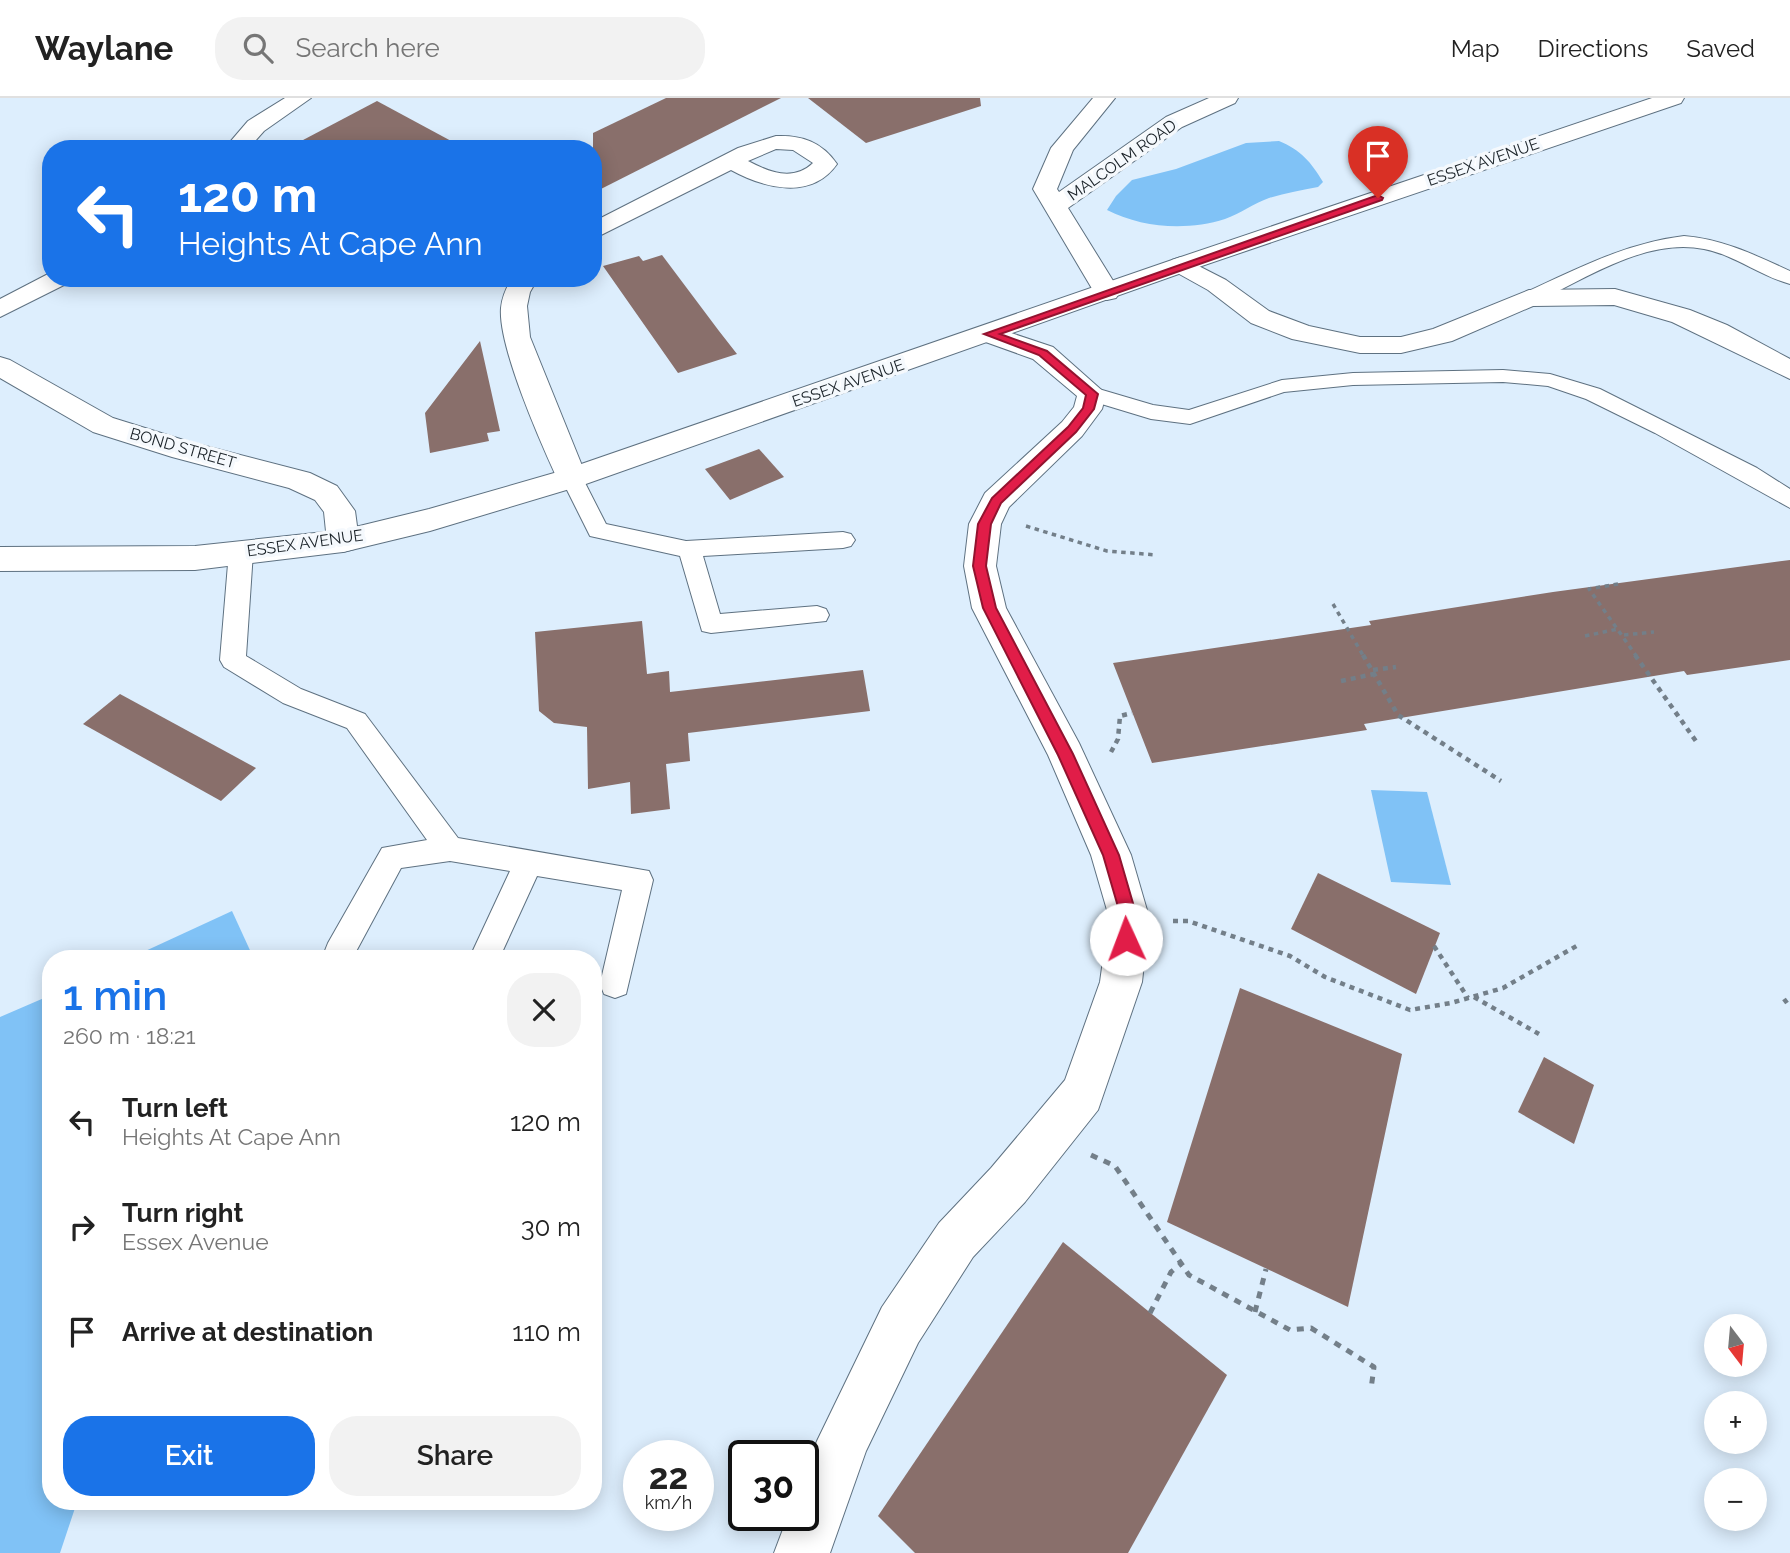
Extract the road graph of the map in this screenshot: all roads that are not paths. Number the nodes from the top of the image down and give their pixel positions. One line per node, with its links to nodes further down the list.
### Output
1 (300, 98): 5 (street)
2 (1104, 98): 7 (street)
3 (1227, 98): 7 (street, MALCOLM ROAD)
4 (1673, 98): 9 (street, ESSEX AVENUE)
5 (244, 140)
6 (731, 161): 8 (street)
7 (1055, 206): 13 (street)
8 (602, 227)
9 (1181, 265): 13 (street, ESSEX AVENUE); 14 (street)
10 (1790, 278): 14 (lane)
11 (42, 287): 15 (street)
12 (517, 287): 20 (street)
13 (1107, 292): 16 (street, ESSEX AVENUE)
14 (1530, 298): 18 (street)
15 (0, 309)
16 (990, 334): 19 (street); 20 (street, ESSEX AVENUE)
17 (0, 366): 23 (street, BOND STREET)
18 (1790, 370)
19 (1092, 394): 21 (lane); 33 (street)
20 (572, 478): 23 (street, ESSEX AVENUE); 24 (lane)
21 (1790, 500)
22 (843, 540): 24 (lane)
23 (343, 541): 25 (street, ESSEX AVENUE)
24 (686, 549): 27 (lane)
25 (242, 552): 26 (street, ESSEX AVENUE); 28 (lane)
26 (0, 559)
27 (817, 615)
28 (450, 849): 29 (lane); 30 (lane)
29 (529, 862): 31 (lane); 32 (lane)
30 (341, 950)
31 (488, 950)
32 (615, 984)
33 (802, 1553)

